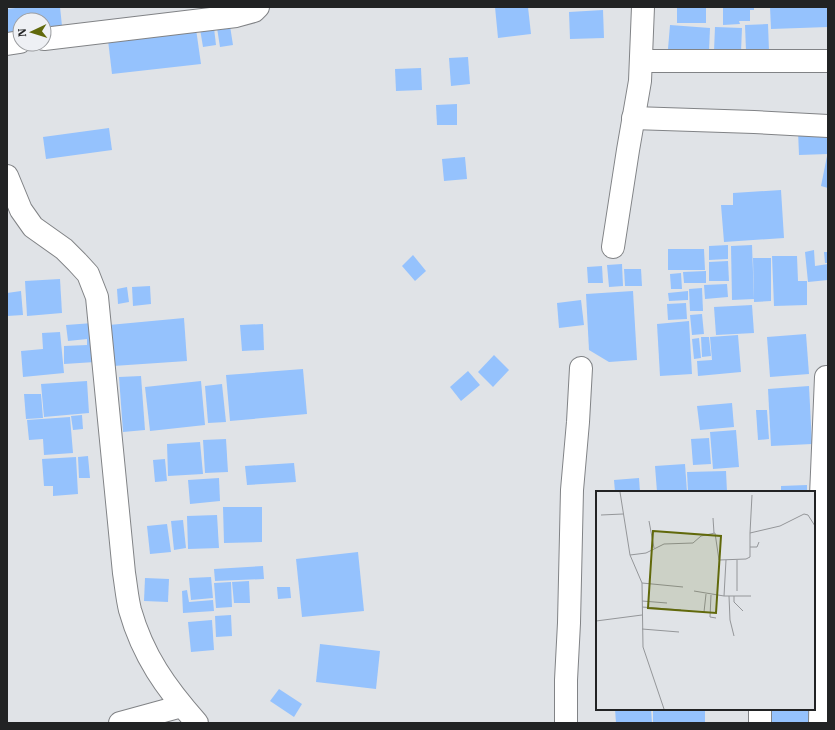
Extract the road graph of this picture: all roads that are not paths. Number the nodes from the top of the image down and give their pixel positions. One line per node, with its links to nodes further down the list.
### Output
1 (258, 7): 3 (street)
2 (643, 7): 4 (street)
3 (52, 38)
4 (641, 61): 5 (street); 6 (street)
5 (828, 62)
6 (633, 118): 7 (street); 9 (street)
7 (828, 126)
8 (7, 176): 12 (street)
9 (613, 247)
10 (581, 368): 16 (street)
11 (826, 377): 18 (street)
12 (182, 706): 14 (street); 15 (street)
13 (760, 710): 17 (street)
14 (120, 723)
15 (197, 723)
16 (566, 723)
17 (760, 723)
18 (820, 723)

